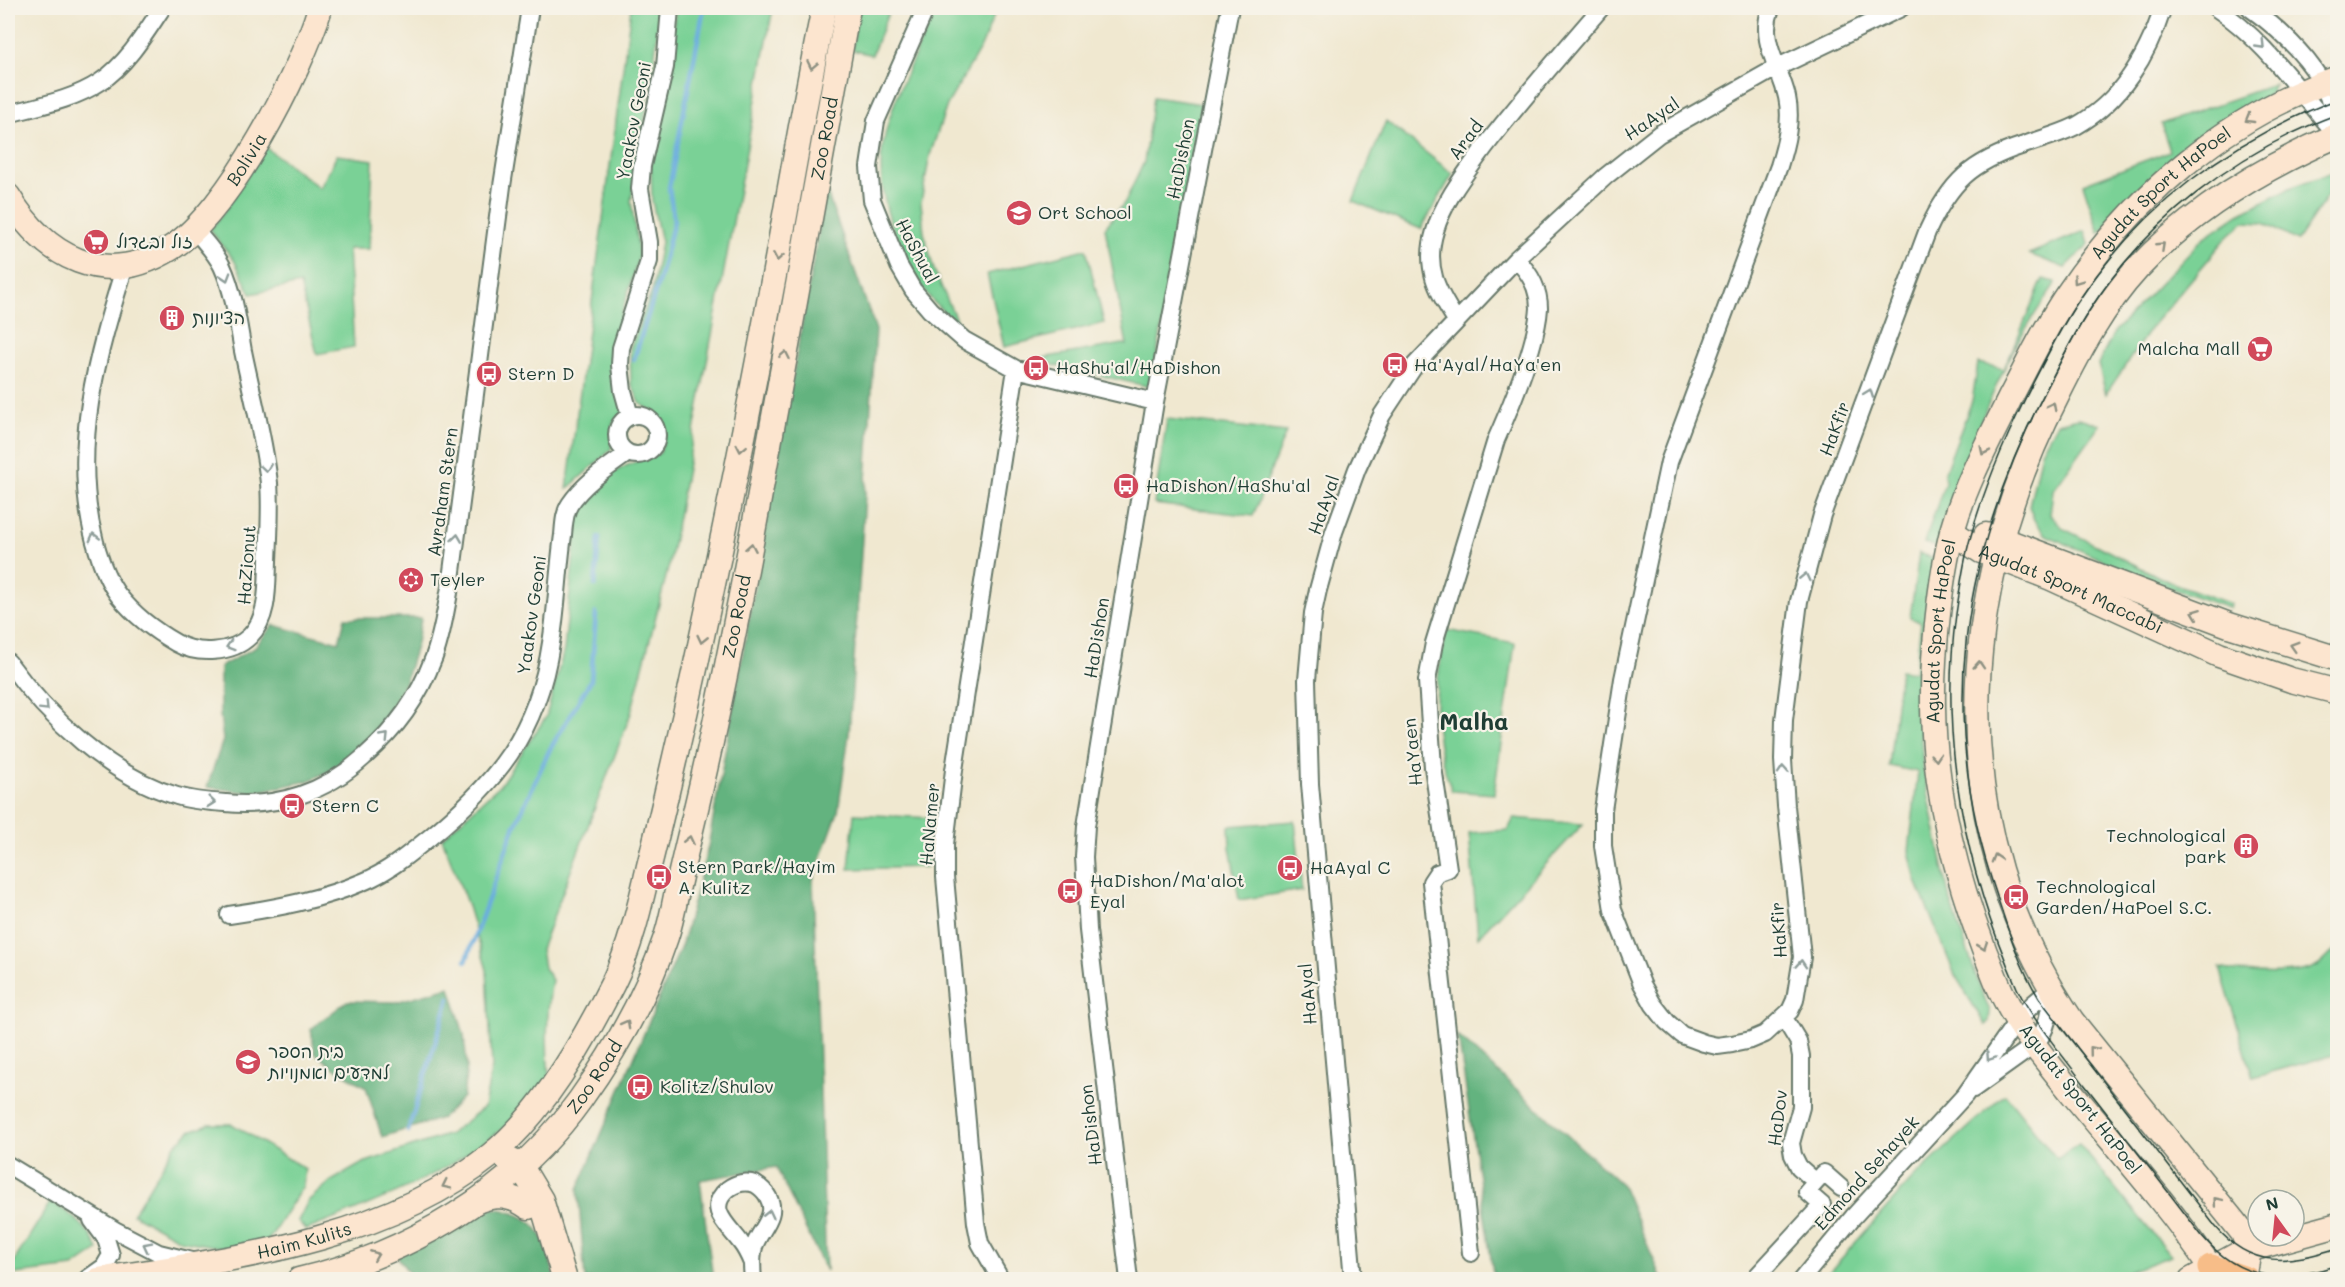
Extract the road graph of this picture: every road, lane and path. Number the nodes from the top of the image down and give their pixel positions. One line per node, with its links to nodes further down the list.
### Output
1 (162, 8): 20 (street)
2 (320, 8): 23 (street, Bolivia)
3 (530, 8): 34 (street, Avraham Stern, one-way to 3)
4 (670, 8): 29 (street, Yaakov Geoni)
5 (824, 8): 43 (street, Zoo Road, one-way to 43)
6 (848, 8): 42 (street, Zoo Road, one-way to 6)
7 (926, 8): 27 (street, HaShual)
8 (1230, 8): 28 (street, HaDishon)
9 (1601, 8): 26 (street, Arad)
10 (1772, 8): 17 (street, HaKfir)
11 (1901, 8): 17 (street, HaAyal)
12 (2163, 8): 16 (street, HaKfir)
13 (2174, 8): 16 (street, HaKfir)
14 (2216, 8): 19 (street, one-way to 19)
15 (2250, 8): 18 (street)
16 (2156, 28): 38 (street, HaKfir, one-way to 16)
17 (1776, 68): 24 (street, HaAyal); 38 (street, HaKfir)
18 (2331, 81): 19 (street, Agudat Sport HaPoel); 21 (street)
19 (2301, 92): 21 (street); 31 (street, Agudat Sport HaPoel, one-way to 31)
20 (8, 114)
21 (2335, 133): 32 (street, Agudat Sport HaPoel, one-way to 21)
22 (8, 196): 25 (street, Bolivia)
23 (194, 229): 25 (street, Bolivia); 25 (street, HaZionut, one-way to 25)
24 (1516, 259): 26 (street, HaAyal); 53 (street, HaYaen)
25 (125, 266)
26 (1456, 320): 63 (street, HaAyal)
27 (1016, 369): 28 (street, HaShual); 57 (street, HaNamer)
28 (1155, 402): 62 (street, HaDishon)
29 (630, 417): 30 (street); 30 (street)
30 (628, 453): 36 (street, Yaakov Geoni)
31 (1952, 532): 32 (street, Agudat Sport Maccabi); 39 (street, Agudat Sport HaPoel, one-way to 39)
32 (1999, 548): 33 (street, Agudat Sport Maccabi, one-way to 32); 35 (street, Agudat Sport Maccabi); 37 (street, Agudat Sport HaPoel, one-way to 32)
33 (2337, 659)
34 (8, 663)
35 (2337, 692)
36 (229, 915)
37 (2051, 989): 39 (street, Edmond Sehayek); 40 (street, Edmond Sehayek); 52 (street, Agudat Sport HaPoel, one-way to 37)
38 (1784, 1018): 46 (street, HaDov)
39 (2017, 1021): 40 (street, Agudat Sport HaPoel); 41 (street, Edmond Sehayek, one-way to 41)
40 (2034, 1046): 41 (street, Edmond Sehayek); 56 (street, Agudat Sport HaPoel)
41 (1965, 1095): 64 (street, Edmond Sehayek)
42 (546, 1141): 45 (street, Zoo Road); 48 (street)
43 (494, 1153): 45 (street); 54 (street, Haim Kulits, one-way to 54)
44 (8, 1165): 50 (street)
45 (513, 1172): 48 (street); 49 (street, Haim Kulits)
46 (1816, 1182): 47 (street); 55 (street)
47 (1841, 1188)
48 (535, 1203): 49 (street); 61 (street)
49 (472, 1204): 60 (street, Haim Kulits, one-way to 49)
50 (86, 1212): 54 (street, one-way to 50); 58 (street)
51 (2337, 1225): 52 (street)
52 (2249, 1249): 56 (street); 56 (street)
53 (1472, 1253)
54 (203, 1262): 59 (street, Haim Kulits)
55 (1756, 1276)
56 (2226, 1277)
57 (1001, 1279)
58 (87, 1280)
59 (98, 1280)
60 (299, 1280)
61 (565, 1280)
62 (1130, 1280)
63 (1353, 1280)
64 (1801, 1280)

